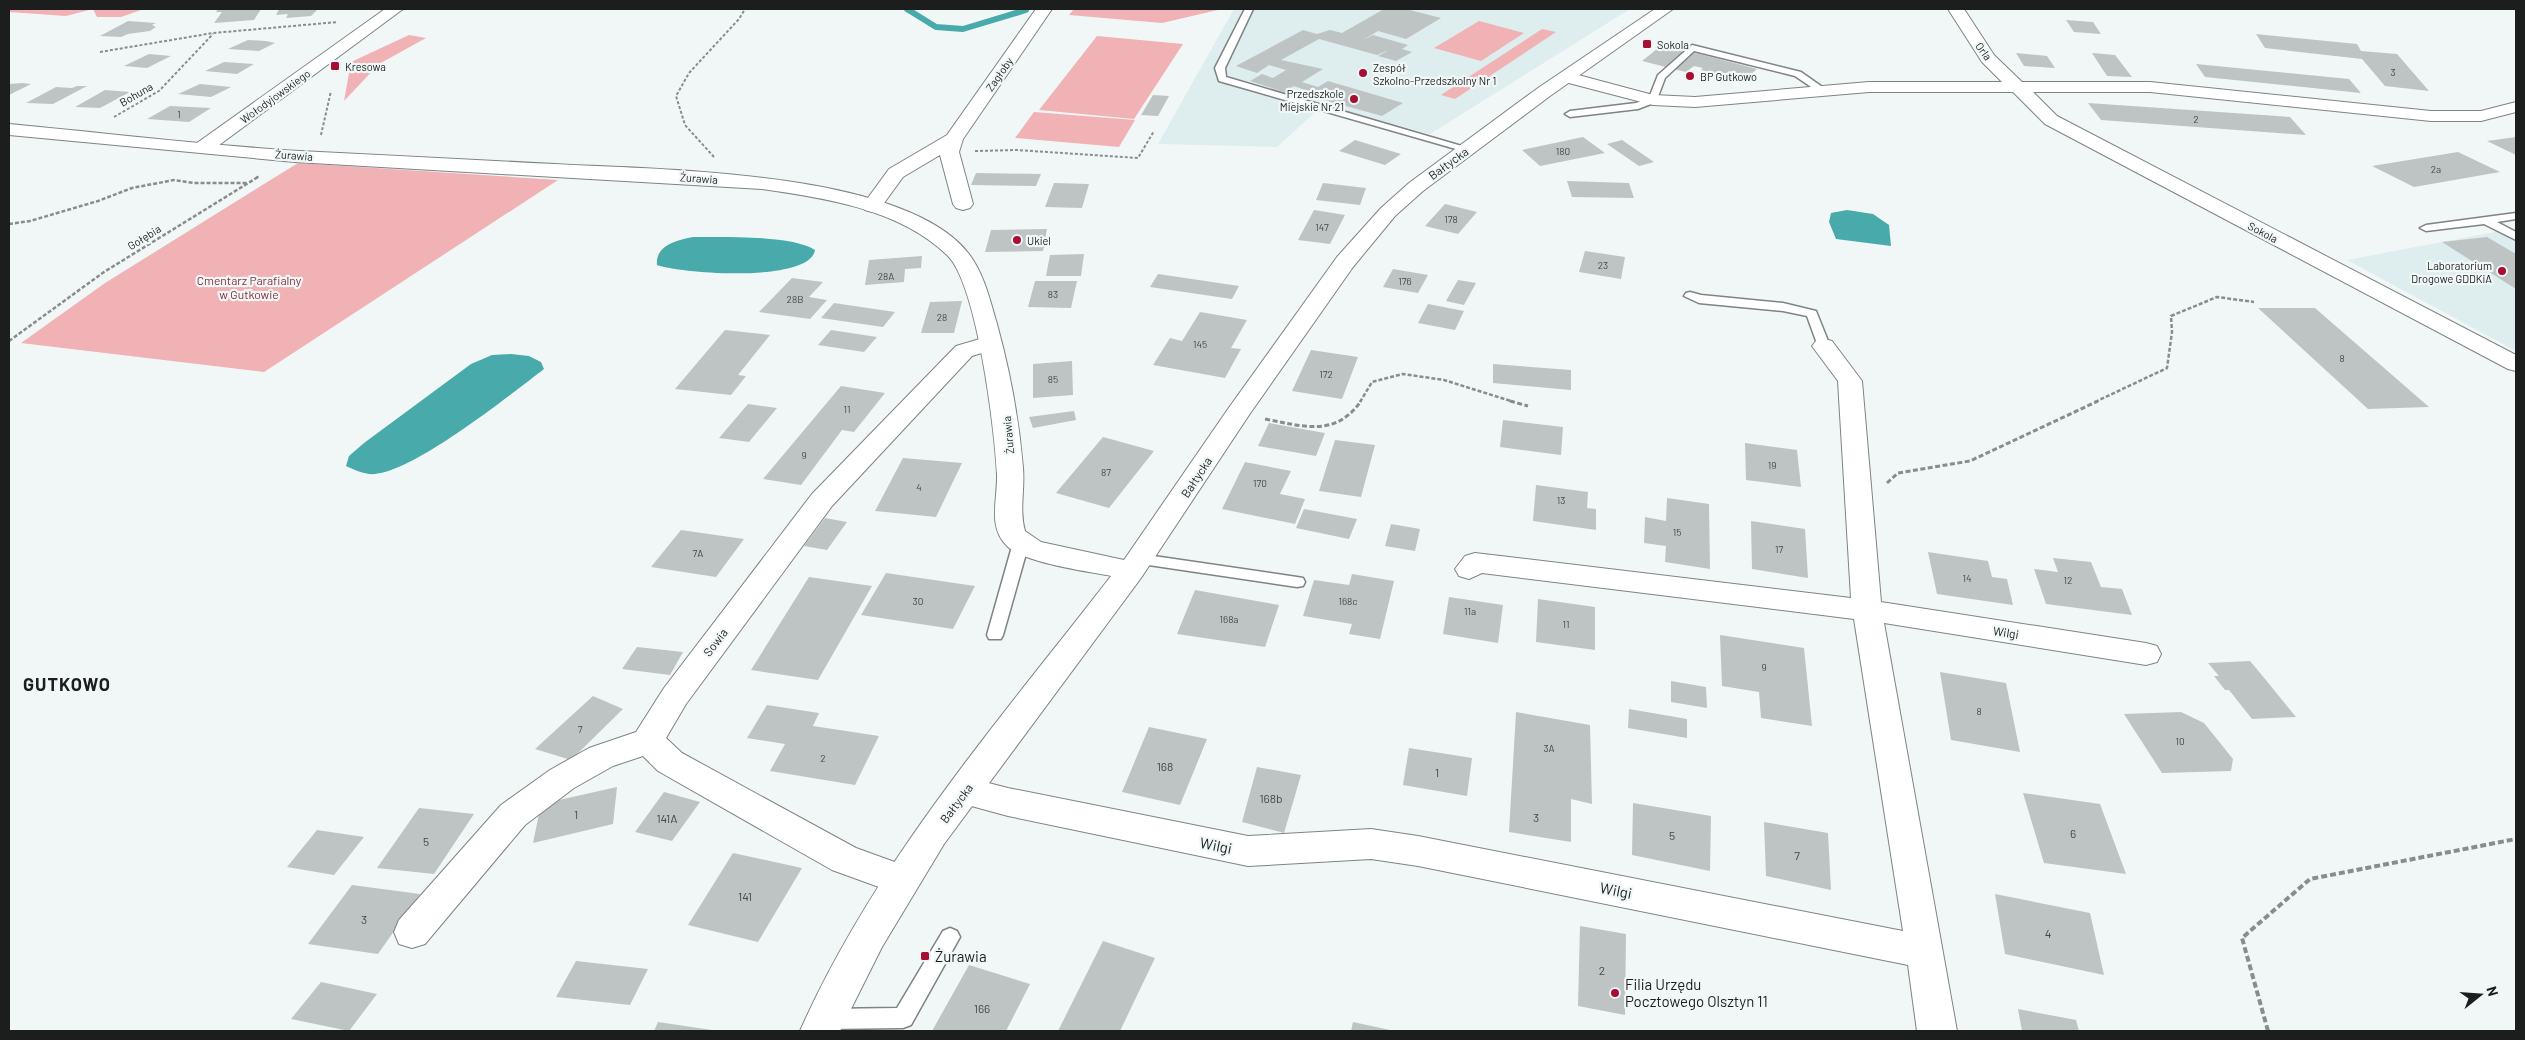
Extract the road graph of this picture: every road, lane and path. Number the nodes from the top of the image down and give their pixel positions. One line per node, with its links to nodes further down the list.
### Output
1 (395, 9): 21 (street, Wołodyjowskiego)
2 (744, 9): 24 (path)
3 (1044, 9): 20 (street, Zagłoby)
4 (1249, 9): 22 (lane)
5 (1665, 9): 10 (street, Bałtycka)
6 (1956, 9): 11 (street, Orla)
7 (347, 21): 8 (path)
8 (213, 33): 9 (path); 19 (path, Bohuna)
9 (100, 52)
10 (1567, 77): 14 (street); 22 (street, Bałtycka)
11 (2019, 87): 13 (street); 15 (street); 38 (street, Sokola)
12 (330, 91): 23 (path)
13 (1823, 91): 14 (street); 14 (lane)
14 (1653, 100): 16 (lane)
15 (2516, 107)
16 (1570, 114)
17 (9, 130): 19 (street, Żurawia)
18 (1154, 131): 20 (path)
19 (80, 136): 21 (street, Żurawia)
20 (952, 146): 26 (street); 27 (street, Zagłoby)
21 (204, 147): 23 (street, Żurawia)
22 (1467, 149): 40 (street, Bałtycka)
23 (295, 156): 24 (street, Żurawia); 25 (path, Gołębia)
24 (721, 179): 27 (street, Żurawia)
25 (249, 183): 30 (path); 35 (path, Gołębia)
26 (963, 204)
27 (872, 206): 36 (street, Żurawia)
28 (2516, 216): 29 (lane)
29 (2486, 220): 31 (lane); 32 (lane)
30 (9, 224)
31 (2426, 228)
32 (2516, 237)
33 (1690, 296): 37 (lane)
34 (2254, 302): 41 (path)
35 (9, 341)
36 (990, 343): 42 (street, Żurawia); 49 (street, Sowia)
37 (1824, 346): 41 (street)
38 (2516, 364)
39 (1528, 406): 40 (path)
40 (1237, 414): 43 (street, Bałtycka)
41 (1860, 510): 46 (street)
42 (1021, 543): 43 (street); 47 (lane)
43 (1135, 565): 45 (lane); 50 (street, Bałtycka)
44 (1469, 569): 46 (street, Wilgi)
45 (1297, 582)
46 (1867, 610): 48 (street, Wilgi); 55 (street)
47 (995, 635)
48 (2146, 654)
49 (648, 741): 52 (street); 53 (street)
50 (965, 791): 52 (street, Bałtycka); 55 (street, Wilgi)
51 (2516, 839): 58 (path)
52 (902, 880): 56 (street, Bałtycka)
53 (412, 932)
54 (950, 937): 56 (lane)
55 (1925, 952): 57 (street)
56 (823, 1025)
57 (1937, 1031)
58 (2268, 1031)

